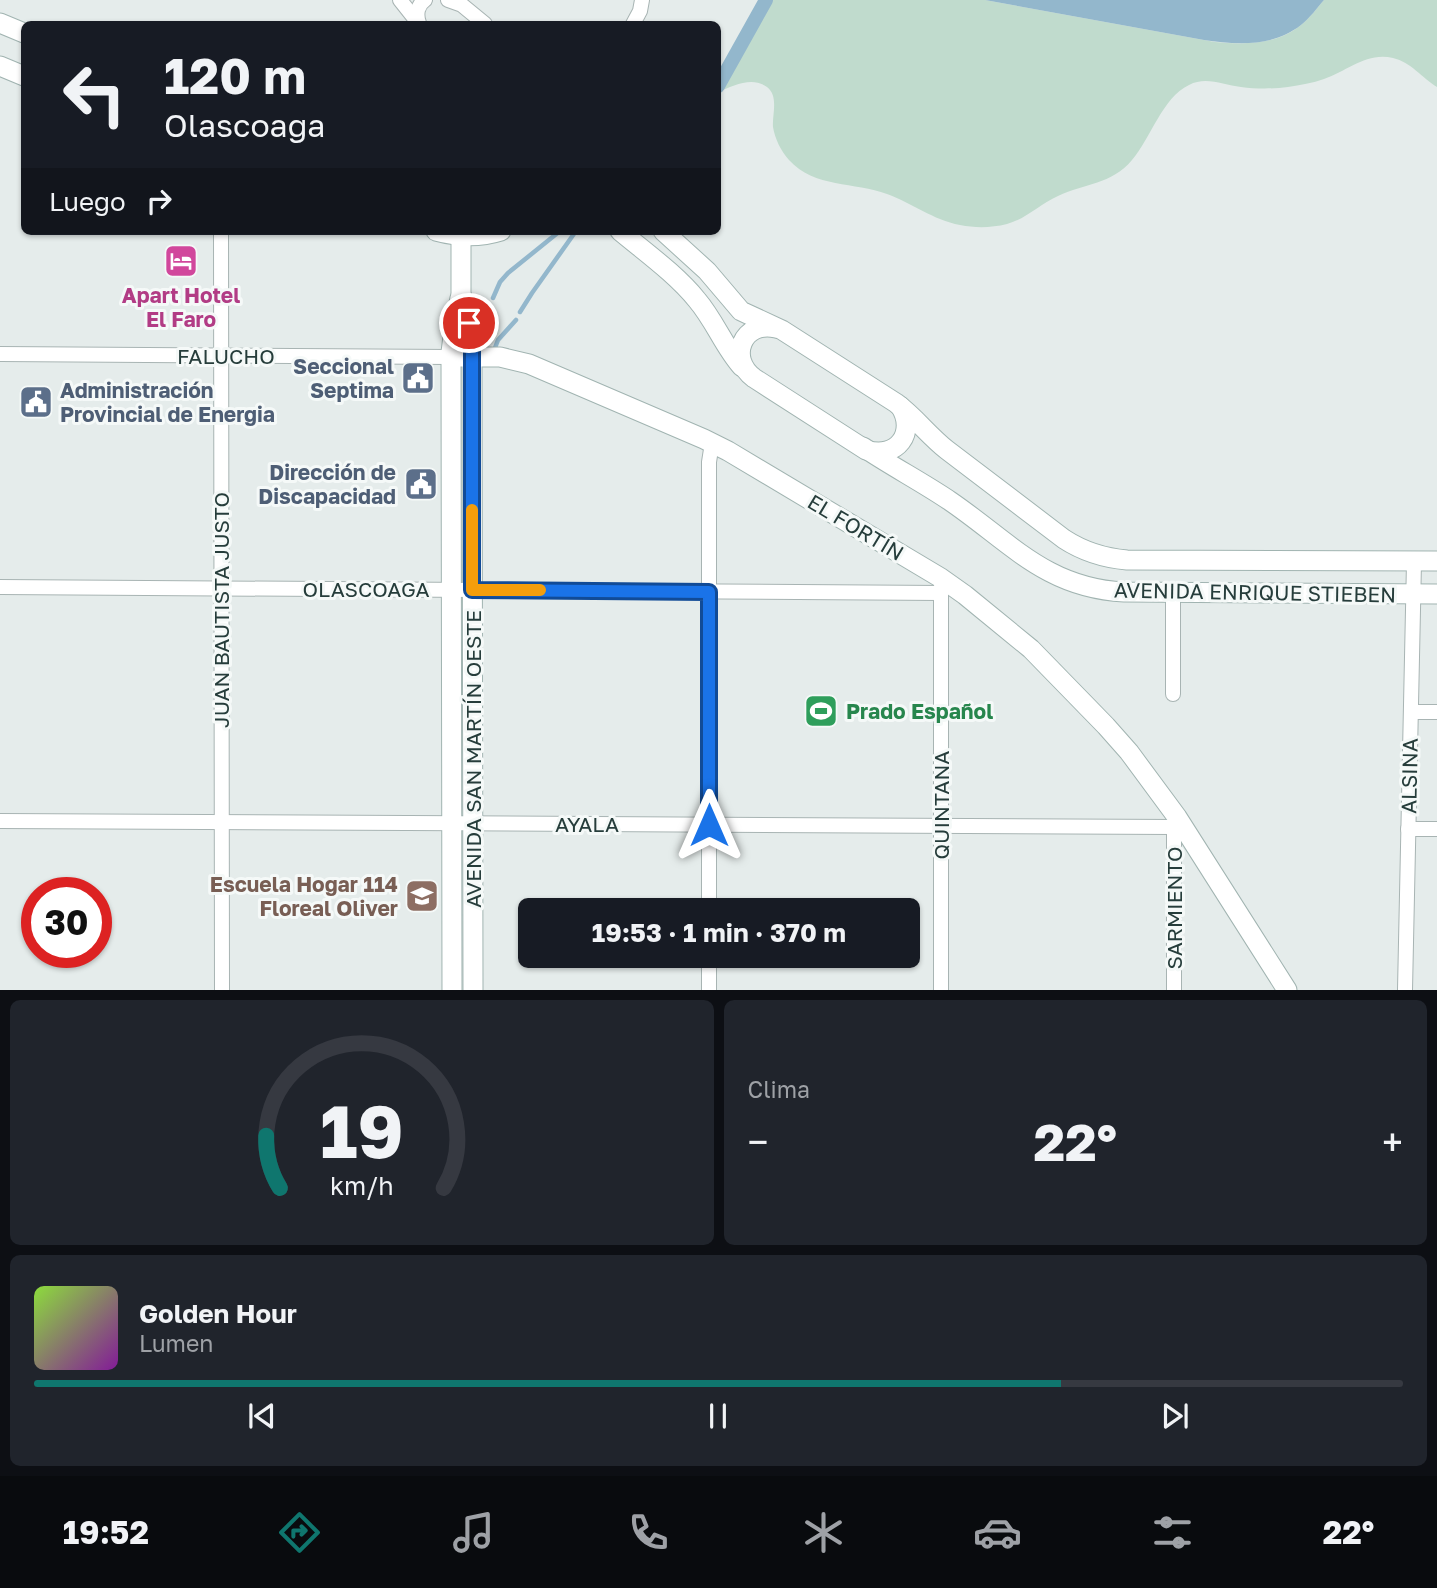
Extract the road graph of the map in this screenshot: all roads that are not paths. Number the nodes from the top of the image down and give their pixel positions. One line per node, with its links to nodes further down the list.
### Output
1 (400, 0): 5 (street)
2 (425, 0): 6 (street)
3 (450, 0): 7 (street)
4 (642, 0): 8 (street)
5 (417, 21)
6 (418, 21)
7 (481, 21)
8 (634, 21)
9 (0, 23): 10 (main road)
10 (21, 32)
11 (0, 66): 12 (main road)
12 (21, 75)
13 (221, 235): 22 (street, JUAN BAUTISTA JUSTO)
14 (456, 235): 18 (main road)
15 (486, 235): 18 (main road)
16 (631, 235): 25 (main road, AVENIDA ENRIQUE STIEBEN)
17 (668, 235): 20 (main road, AVENIDA ENRIQUE STIEBEN)
18 (461, 236): 19 (main road, AVENIDA SAN MARTÍN OESTE)
19 (461, 293): 23 (main road, AVENIDA SAN MARTÍN OESTE); 24 (main road, AVENIDA SAN MARTÍN OESTE)
20 (782, 330): 25 (main road); 26 (main road, AVENIDA ENRIQUE STIEBEN)
21 (0, 354): 22 (street, FALUCHO)
22 (221, 355): 23 (street, FALUCHO); 33 (street, JUAN BAUTISTA JUSTO)
23 (451, 357): 24 (main road, EL FORTÍN); 34 (main road, AVENIDA SAN MARTÍN OESTE)
24 (472, 357): 27 (main road, EL FORTÍN); 35 (main road, AVENIDA SAN MARTÍN OESTE)
25 (747, 373): 28 (main road, AVENIDA ENRIQUE STIEBEN)
26 (896, 403): 28 (main road); 30 (main road, AVENIDA ENRIQUE STIEBEN)
27 (712, 443): 31 (main road, EL FORTÍN); 36 (street)
28 (863, 447): 37 (main road, AVENIDA ENRIQUE STIEBEN)
29 (1437, 561): 30 (main road, AVENIDA ENRIQUE STIEBEN)
30 (1414, 562): 38 (street, ALSINA)
31 (941, 585): 36 (street, OLASCOAGA); 48 (main road, EL FORTÍN); 49 (street, QUINTANA)
32 (0, 587): 33 (street, OLASCOAGA)
33 (221, 588): 34 (street, OLASCOAGA); 44 (street, JUAN BAUTISTA JUSTO)
34 (452, 590): 35 (street, OLASCOAGA); 45 (main road, AVENIDA SAN MARTÍN OESTE)
35 (472, 590): 36 (street, OLASCOAGA); 46 (main road, AVENIDA SAN MARTÍN OESTE)
36 (709, 592): 47 (street)
37 (1173, 592): 38 (main road, AVENIDA ENRIQUE STIEBEN); 40 (street)
38 (1413, 593): 39 (main road, AVENIDA ENRIQUE STIEBEN); 41 (street, ALSINA)
39 (1437, 594)
40 (1173, 694)
41 (1410, 712): 42 (street); 50 (street, ALSINA)
42 (1437, 712)
43 (0, 821): 44 (street, AYALA)
44 (222, 822): 45 (street, AYALA); 54 (street, JUAN BAUTISTA JUSTO)
45 (452, 823): 46 (street, AYALA); 55 (main road, AVENIDA SAN MARTÍN OESTE)
46 (473, 824): 47 (street, AYALA); 56 (main road, AVENIDA SAN MARTÍN OESTE)
47 (709, 825): 49 (street, AYALA); 52 (street)
48 (1177, 825): 49 (street, AYALA); 59 (street, SARMIENTO); 60 (main road, EL FORTÍN)
49 (941, 826): 58 (street, QUINTANA)
50 (1408, 829): 51 (street); 61 (street, ALSINA)
51 (1437, 829)
52 (709, 898)
53 (709, 968): 57 (street)
54 (222, 989)
55 (452, 989)
56 (473, 989)
57 (709, 989)
58 (941, 989)
59 (1174, 989)
60 (1287, 989)
61 (1405, 989)

